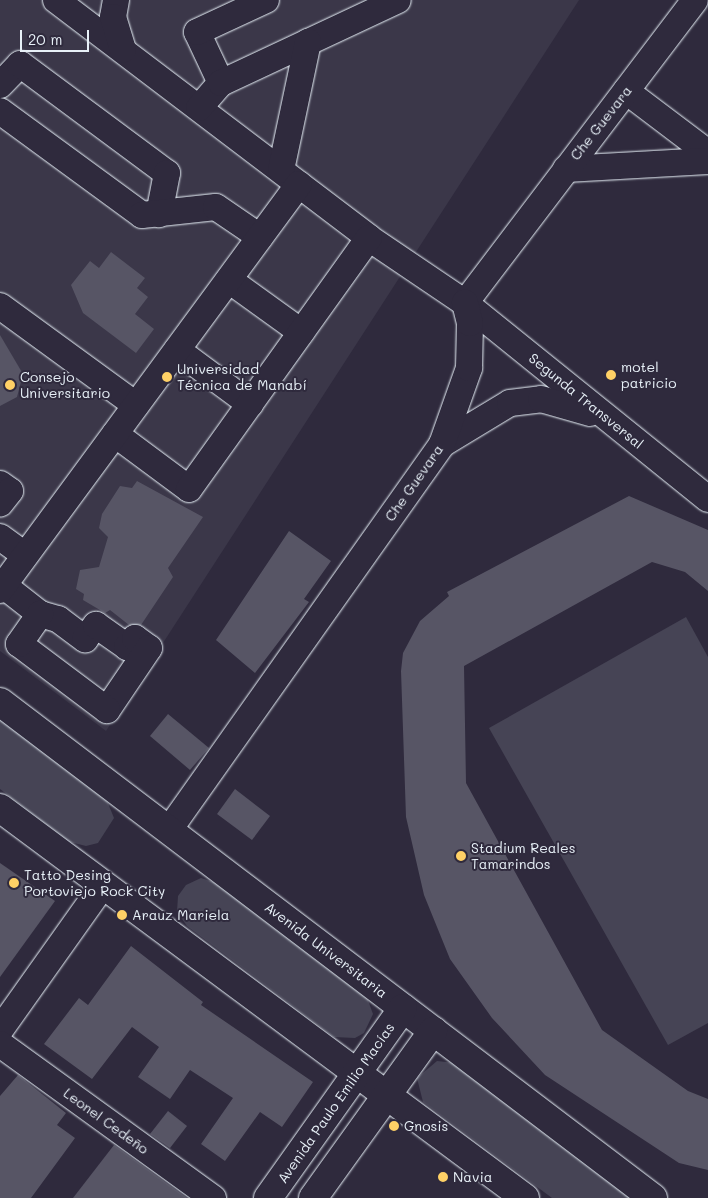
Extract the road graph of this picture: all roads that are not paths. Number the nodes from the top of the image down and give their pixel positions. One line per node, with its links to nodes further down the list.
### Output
1 (56, 0): 7 (street, Segunda Transversal)
2 (116, 0): 7 (street)
3 (266, 0): 8 (street)
4 (398, 0): 6 (street)
5 (695, 0): 10 (street, Che Guevara)
6 (308, 42): 8 (street); 16 (street)
7 (122, 50): 11 (street, Segunda Transversal)
8 (221, 83): 11 (street)
9 (0, 85): 17 (street)
10 (626, 91): 13 (street); 15 (street, Che Guevara)
11 (198, 108): 16 (street, Segunda Transversal)
12 (0, 111): 17 (street)
13 (708, 153)
14 (708, 161): 15 (street)
15 (566, 168): 21 (street, Che Guevara)
16 (290, 178): 18 (street); 19 (street, Segunda Transversal)
17 (159, 214): 18 (street)
18 (260, 237): 20 (street)
19 (369, 238): 21 (street, Segunda Transversal); 23 (street)
20 (229, 280): 23 (street); 24 (street)
21 (465, 303): 27 (street, Segunda Transversal); 29 (street, Che Guevara)
22 (0, 306): 26 (street)
23 (301, 332): 25 (street)
24 (177, 350): 25 (street); 26 (street)
25 (250, 404): 28 (street)
26 (136, 405): 28 (street)
27 (609, 420): 29 (street); 31 (street, Segunda Transversal)
28 (115, 434): 34 (street)
29 (442, 444): 39 (street, Che Guevara)
30 (0, 484): 32 (street)
31 (708, 499)
32 (0, 504)
33 (0, 537): 34 (street)
34 (25, 555): 35 (street)
35 (2, 587): 36 (street)
36 (40, 614): 36 (street)
37 (0, 702): 39 (main road, Avenida Universitaria)
38 (0, 808): 40 (main road)
39 (168, 830): 41 (main road, Avenida Universitaria)
40 (103, 884): 42 (street); 45 (main road)
41 (403, 1008): 43 (main road, Avenida Universitaria); 45 (main road, Avenida Paulo Emilio Macías)
42 (0, 1030)
43 (432, 1031): 46 (main road); 51 (main road, Avenida Universitaria)
44 (0, 1044): 47 (street, Leonel Cedeño)
45 (350, 1081): 46 (main road); 48 (main road, Avenida Paulo Emilio Macías)
46 (380, 1102): 49 (main road); 50 (main road)
47 (213, 1198)
48 (268, 1198)
49 (313, 1198)
50 (525, 1198)
51 (653, 1198)

